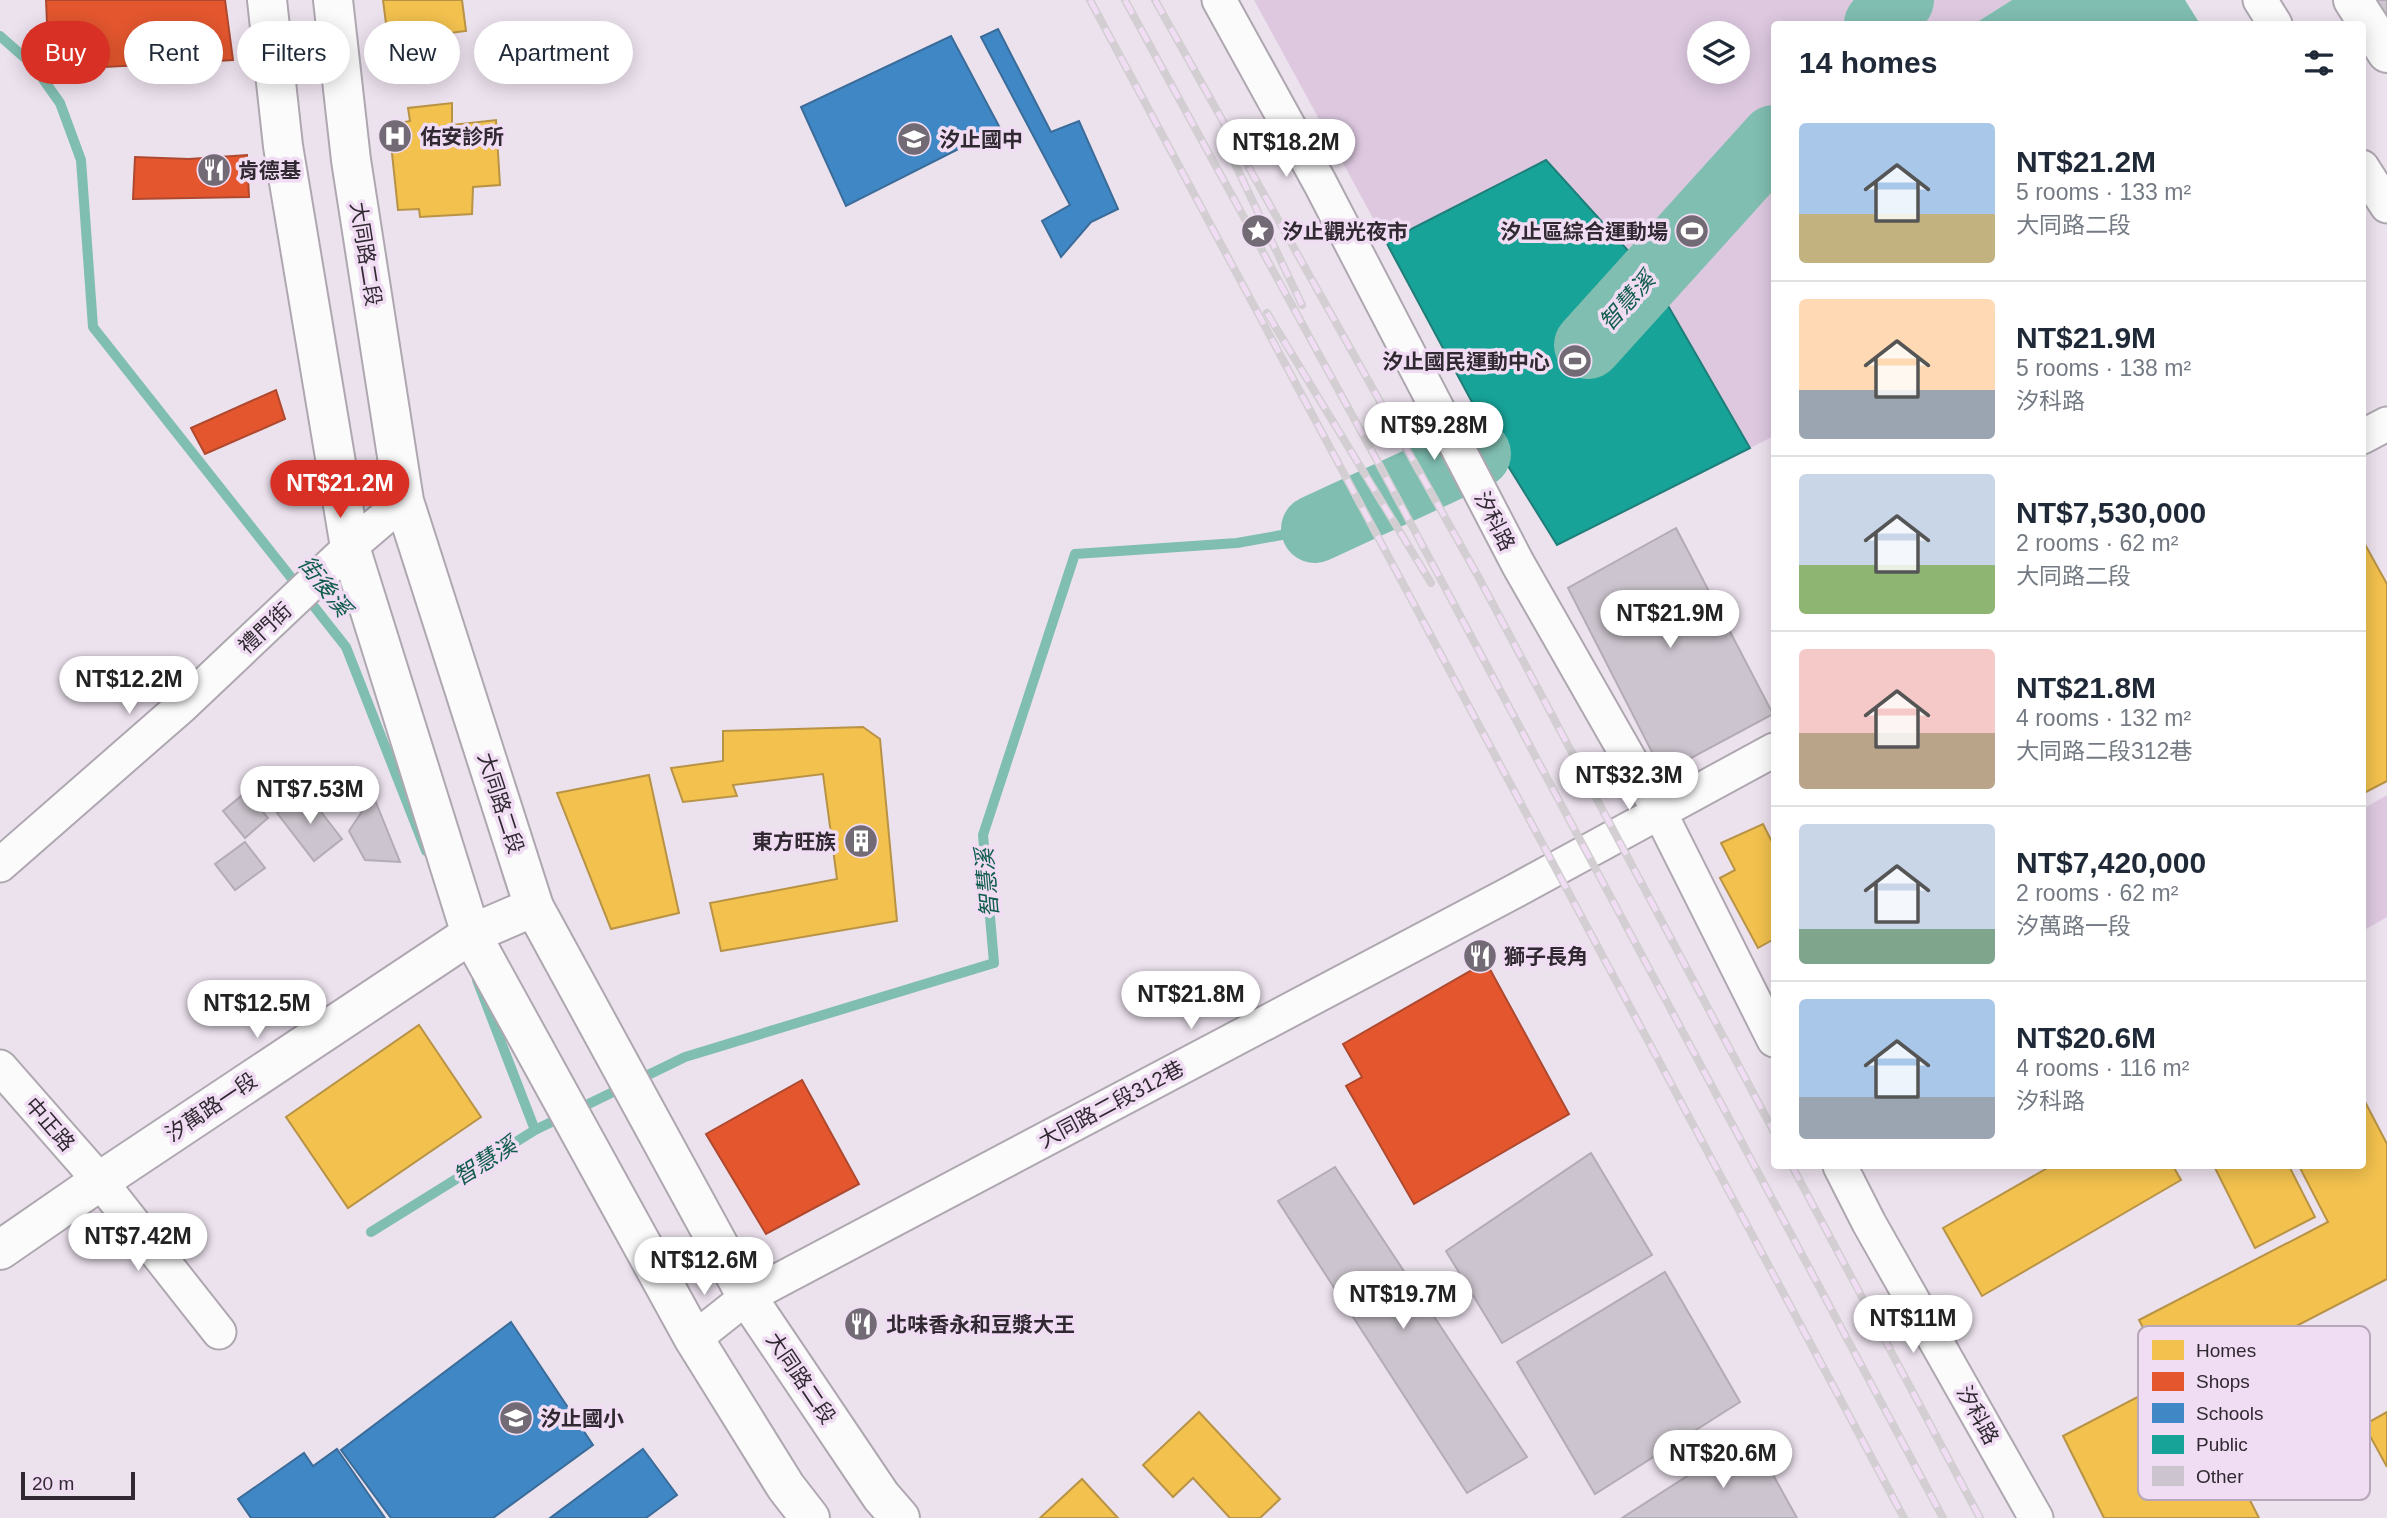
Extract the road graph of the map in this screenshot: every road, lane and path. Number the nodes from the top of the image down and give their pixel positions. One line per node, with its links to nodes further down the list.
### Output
1 (267, 0): 13 (main road)
2 (333, 0): 12 (main road, 大同路二段)
3 (1219, 0): 15 (street, 汐科路)
4 (2260, 0): 6 (street)
5 (2353, 0): 7 (main road)
6 (2273, 21)
7 (2387, 53)
8 (2366, 173): 9 (street)
9 (2387, 206)
10 (2387, 424): 11 (street)
11 (2366, 435)
12 (404, 501): 13 (street, 禮門街); 17 (main road, 大同路二段)
13 (350, 547): 16 (street, 禮門街); 18 (main road)
14 (1771, 752): 15 (street, 大同路二段312巷)
15 (1659, 811): 19 (street, 汐科路); 24 (street, 大同路二段312巷)
16 (0, 865)
17 (534, 906): 18 (main road, 汐萬路一段); 24 (main road, 大同路二段)
18 (460, 941): 22 (main road, 汐萬路一段); 26 (main road)
19 (1771, 1034)
20 (0, 1067): 22 (street, 中正路)
21 (1842, 1169): 29 (street, 汐科路)
22 (100, 1181): 23 (main road, 汐萬路一段); 25 (street, 中正路)
23 (0, 1250)
24 (747, 1297): 26 (street, 大同路二段312巷); 28 (main road, 大同路二段)
25 (219, 1332)
26 (694, 1339): 27 (main road)
27 (810, 1518)
28 (900, 1518)
29 (2036, 1518)

